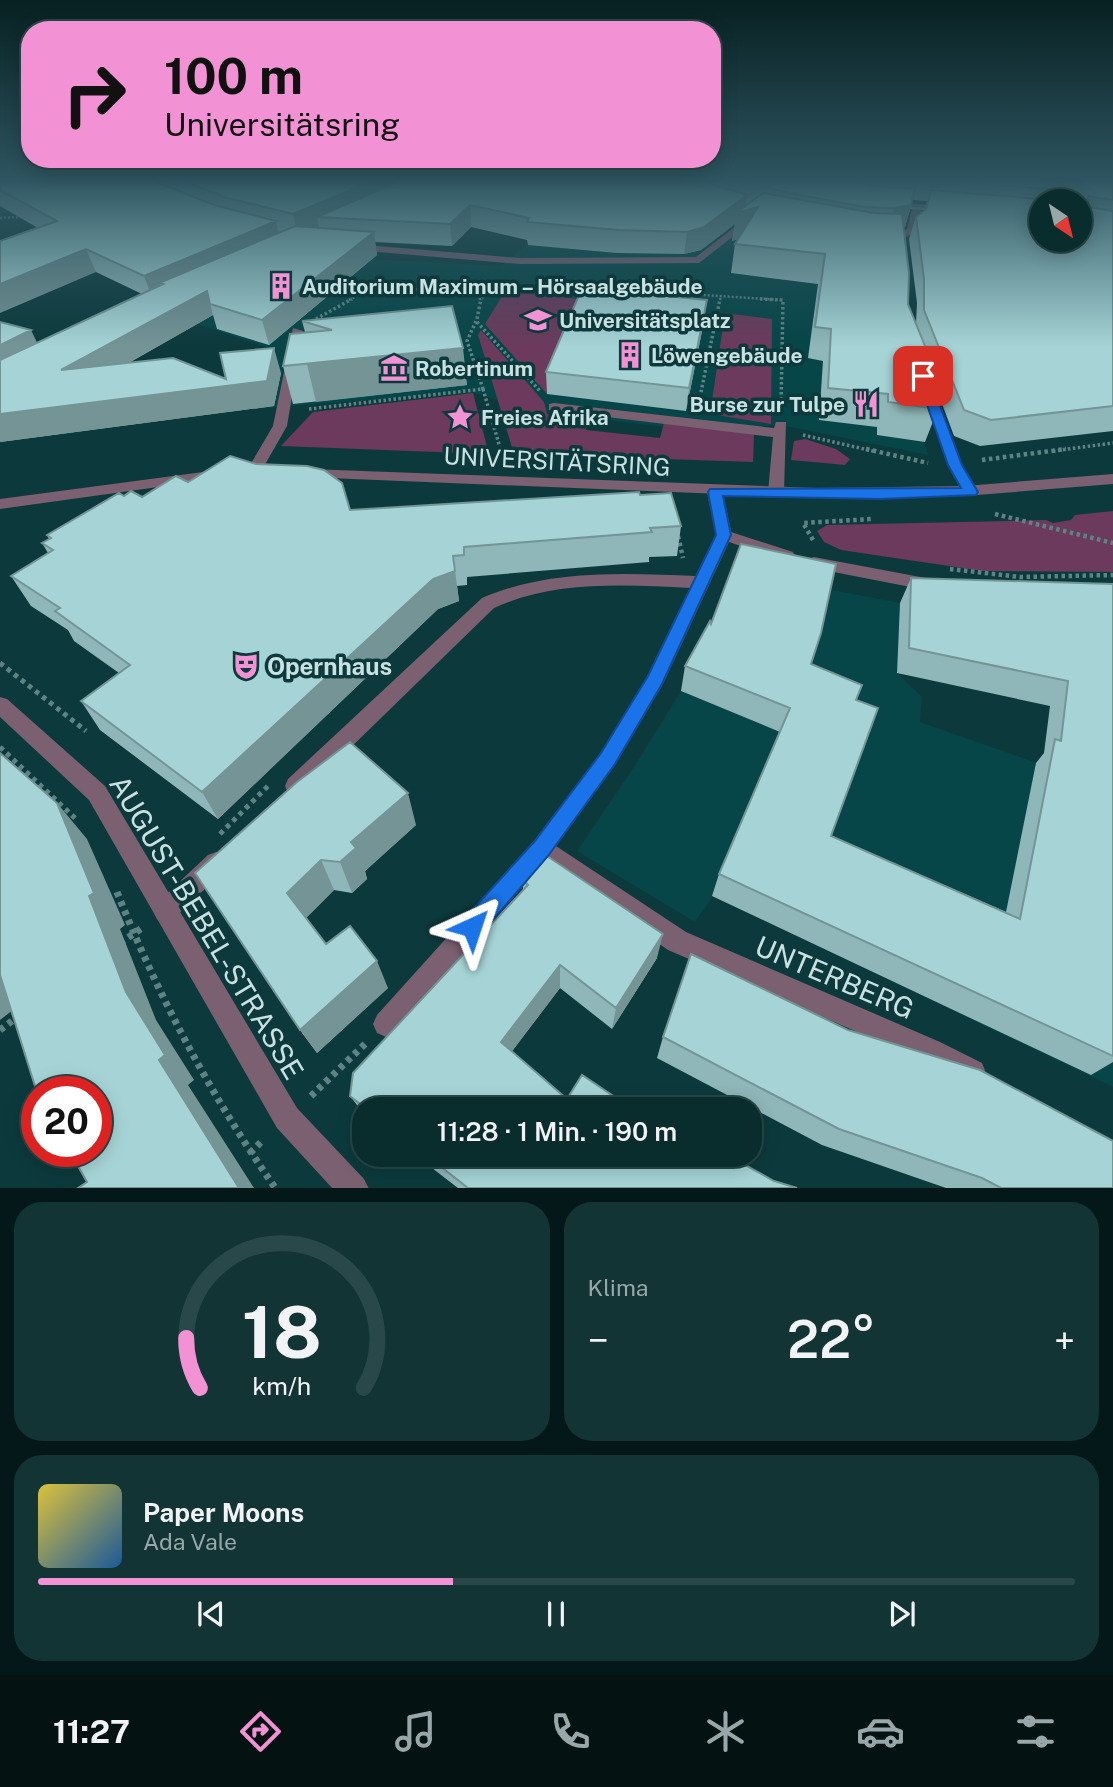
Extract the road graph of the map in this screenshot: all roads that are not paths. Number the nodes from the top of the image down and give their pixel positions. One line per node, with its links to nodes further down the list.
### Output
1 (727, 236): 4 (street)
2 (904, 236): 3 (street)
3 (898, 241)
4 (341, 246)
5 (297, 331): 8 (street)
6 (925, 382): 12 (street)
7 (555, 407): 11 (street)
8 (254, 472): 10 (street, UNIVERSITÄTSRING); 13 (street, UNIVERSITÄTSRING)
9 (1113, 479): 12 (street, UNIVERSITÄTSRING)
10 (715, 492): 11 (street, UNIVERSITÄTSRING); 14 (street)
11 (776, 492): 12 (street, UNIVERSITÄTSRING)
12 (971, 492)
13 (0, 504)
14 (723, 535): 15 (street); 16 (street)
15 (703, 582): 18 (street); 20 (street)
16 (951, 587)
17 (0, 705): 21 (street, AUGUST-BEBEL-STRASSE)
18 (281, 800)
19 (233, 846): 21 (street)
20 (541, 849): 22 (street); 23 (street, UNTERBERG)
21 (165, 911): 24 (street, AUGUST-BEBEL-STRASSE)
22 (386, 1024)
23 (992, 1083)
24 (354, 1188)

